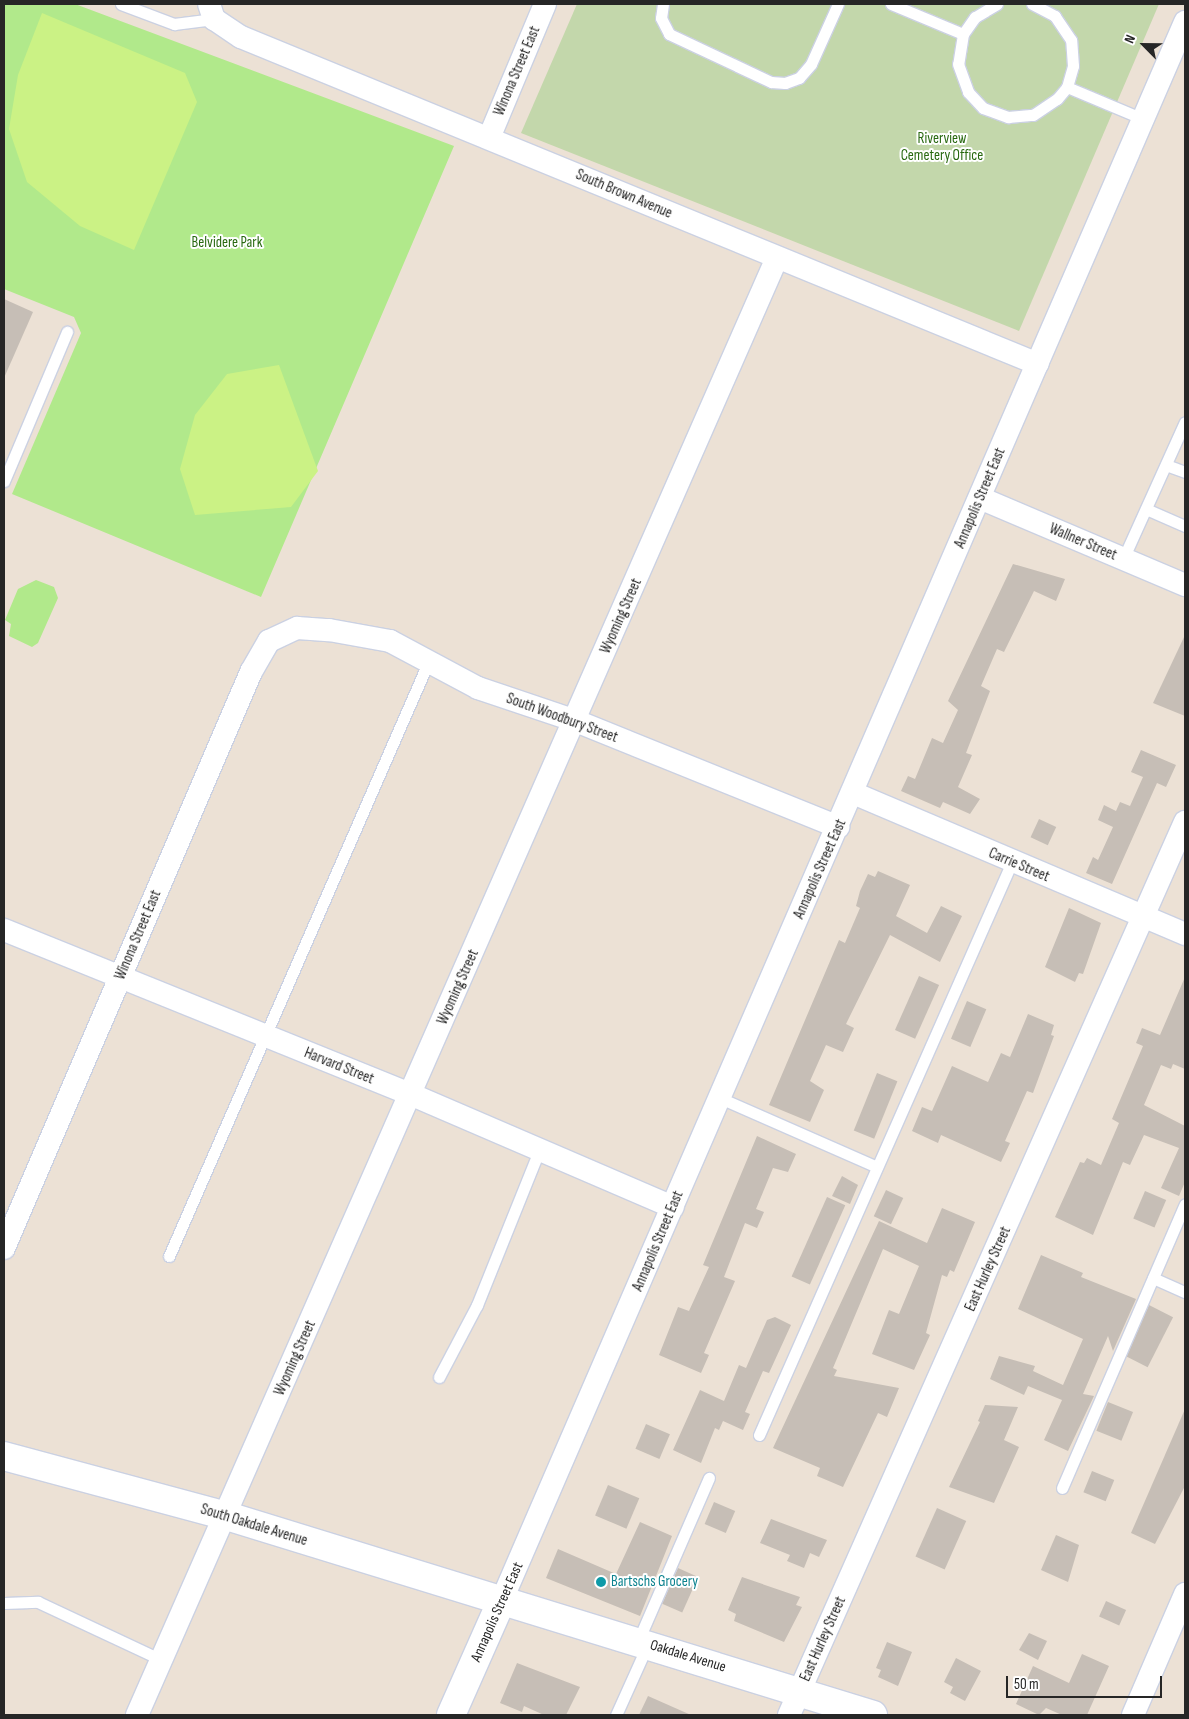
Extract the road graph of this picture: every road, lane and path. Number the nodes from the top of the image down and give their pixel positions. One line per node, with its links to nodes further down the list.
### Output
1 (121, 4): 8 (lane)
2 (545, 4): 13 (street, Winona Street East)
3 (663, 4): 4 (lane)
4 (838, 4)
5 (891, 4): 10 (lane)
6 (998, 4): 10 (lane)
7 (1035, 5): 11 (lane)
8 (212, 11): 13 (street, South Brown Avenue)
9 (1185, 22): 12 (street, Annapolis Street East)
10 (963, 34): 11 (lane)
11 (1067, 87): 12 (lane)
12 (1143, 120): 16 (street, Annapolis Street East)
13 (489, 138): 14 (street, South Brown Avenue)
14 (777, 258): 16 (street, South Brown Avenue); 28 (street, Wyoming Street)
15 (67, 332): 20 (lane)
16 (1038, 364): 21 (street, Annapolis Street East)
17 (1185, 422): 18 (lane)
18 (1166, 465): 19 (lane); 22 (lane)
19 (1185, 472)
20 (4, 481)
21 (980, 498): 24 (street, Wallner Street); 29 (street, Annapolis Street East)
22 (1146, 509): 23 (lane); 24 (lane)
23 (1185, 526)
24 (1123, 559): 25 (street, Wallner Street)
25 (1185, 585)
26 (285, 634): 27 (street, South Woodbury Street); 36 (street, Winona Street East)
27 (428, 663): 28 (street, South Woodbury Street); 37 (lane)
28 (576, 721): 31 (street, South Woodbury Street); 38 (street, Wyoming Street)
29 (853, 793): 31 (street, Annapolis Street East); 32 (street, Carrie Street)
30 (1185, 822): 33 (street, East Hurley Street)
31 (838, 827): 39 (street, Annapolis Street East)
32 (1012, 862): 33 (street, Carrie Street); 41 (lane)
33 (1144, 918): 35 (street, Carrie Street); 60 (street, East Hurley Street)
34 (4, 930): 36 (street, Harvard Street)
35 (1185, 934)
36 (119, 979): 37 (street, Harvard Street); 44 (street, Winona Street East)
37 (266, 1036): 38 (street, Harvard Street); 45 (lane)
38 (410, 1094): 40 (street, Harvard Street); 53 (street, Wyoming Street)
39 (720, 1098): 41 (lane); 43 (street, Annapolis Street East)
40 (540, 1148): 43 (street, Harvard Street); 48 (lane)
41 (877, 1167): 49 (lane)
42 (1185, 1204): 46 (lane)
43 (673, 1207): 56 (street, Annapolis Street East)
44 (4, 1248)
45 (169, 1256)
46 (1153, 1278): 47 (lane); 52 (lane)
47 (1185, 1292)
48 (439, 1377)
49 (759, 1435)
50 (4, 1456): 53 (street, South Oakdale Avenue)
51 (709, 1478): 58 (lane)
52 (1062, 1488)
53 (227, 1516): 56 (street, South Oakdale Avenue); 59 (street, Wyoming Street)
54 (1185, 1594): 57 (street)
55 (4, 1602): 59 (lane)
56 (501, 1602): 58 (street, Oakdale Avenue); 62 (street, Annapolis Street East)
57 (1179, 1627): 66 (street)
58 (643, 1643): 60 (street, Oakdale Avenue); 63 (lane)
59 (162, 1660): 61 (street, Wyoming Street)
60 (800, 1690): 64 (street, East Hurley Street); 65 (street, Oakdale Avenue)
61 (137, 1715)
62 (451, 1715)
63 (616, 1715)
64 (789, 1715)
65 (873, 1715)
66 (1133, 1715)

